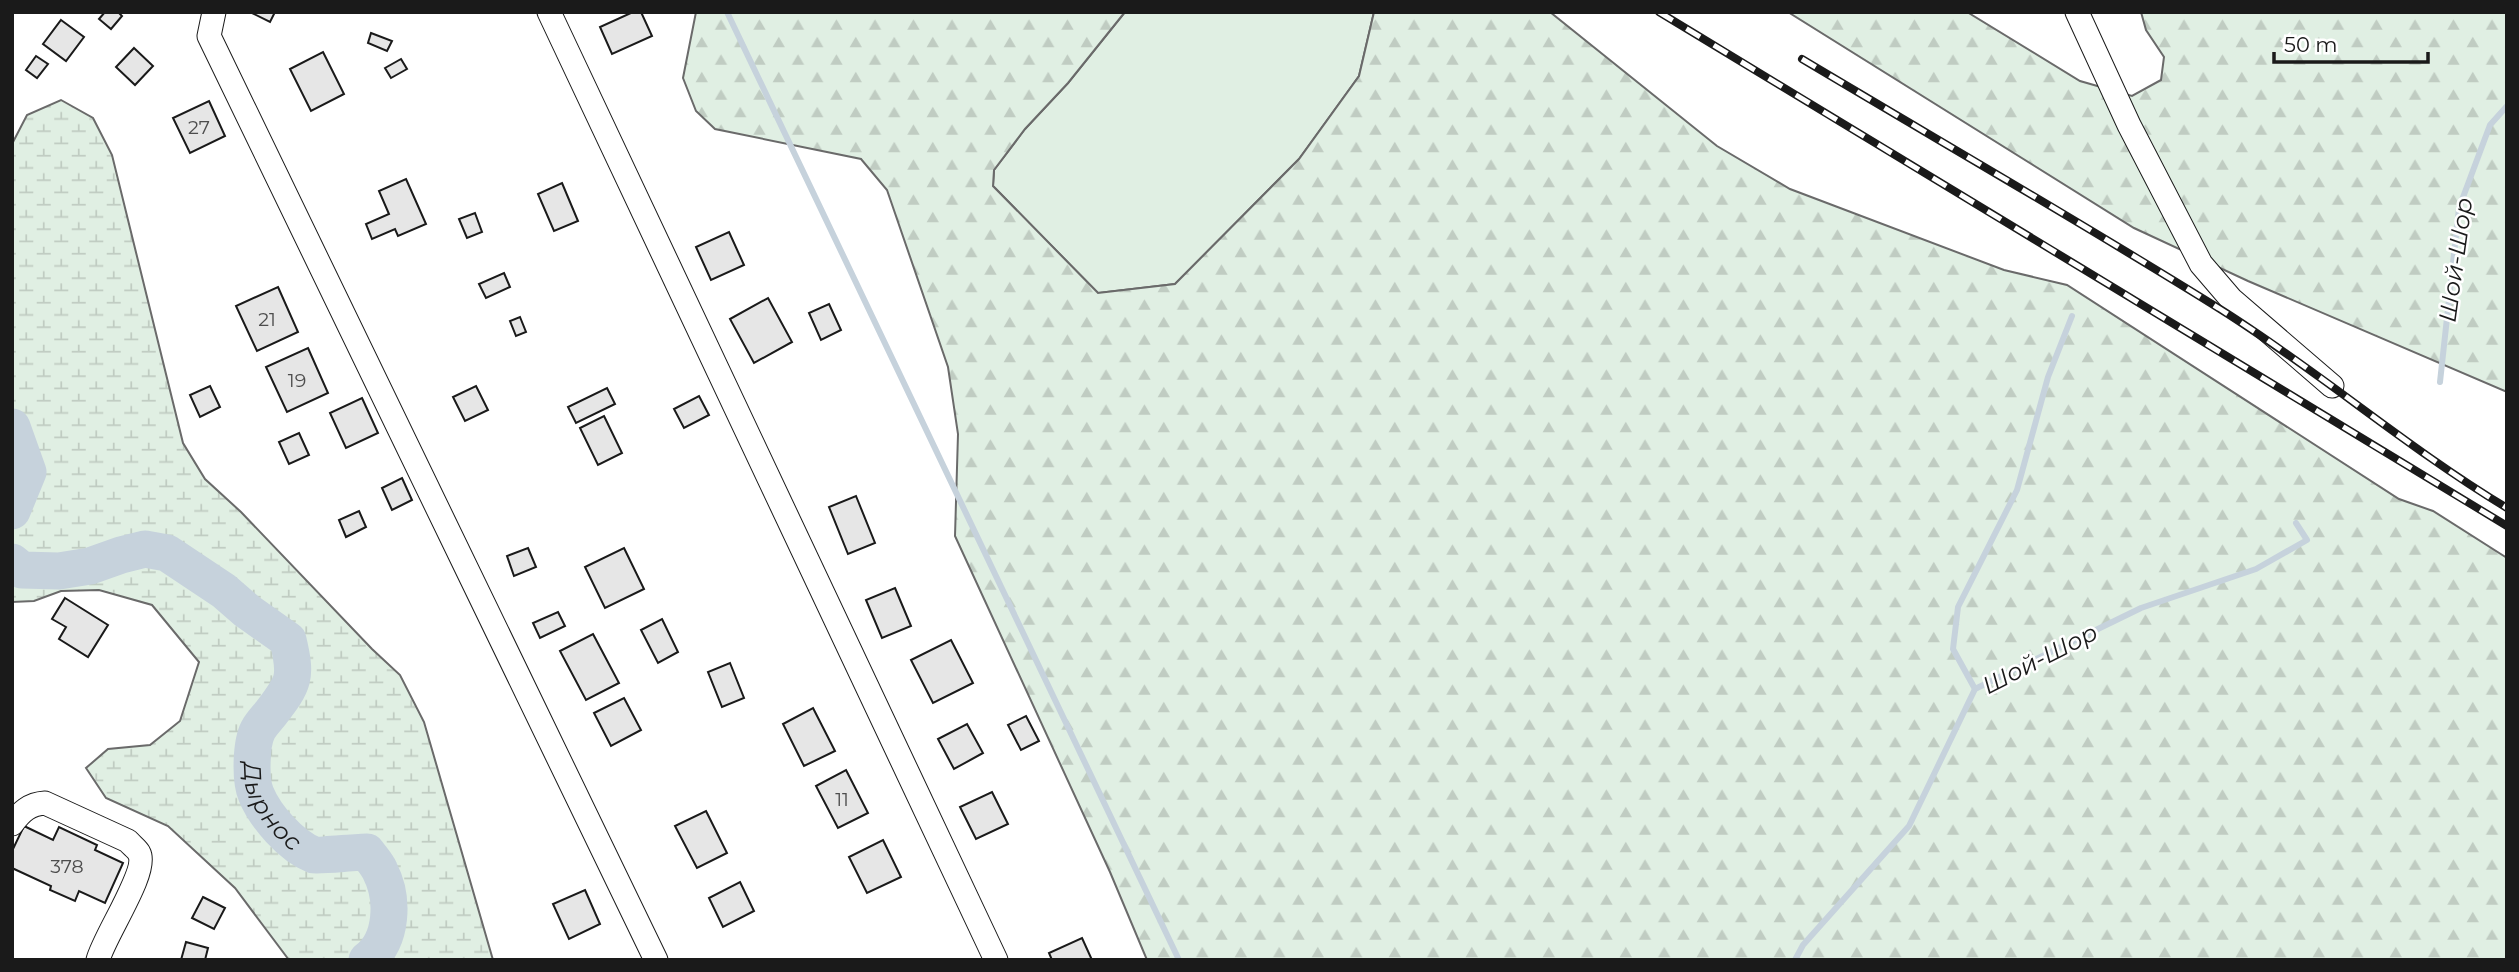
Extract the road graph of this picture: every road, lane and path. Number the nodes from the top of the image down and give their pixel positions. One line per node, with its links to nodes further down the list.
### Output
1 (214, 12): 7 (street)
2 (549, 12): 8 (street)
3 (2077, 12): 4 (street)
4 (2332, 386)
5 (12, 824): 6 (street)
6 (99, 960)
7 (656, 960)
8 (996, 960)

